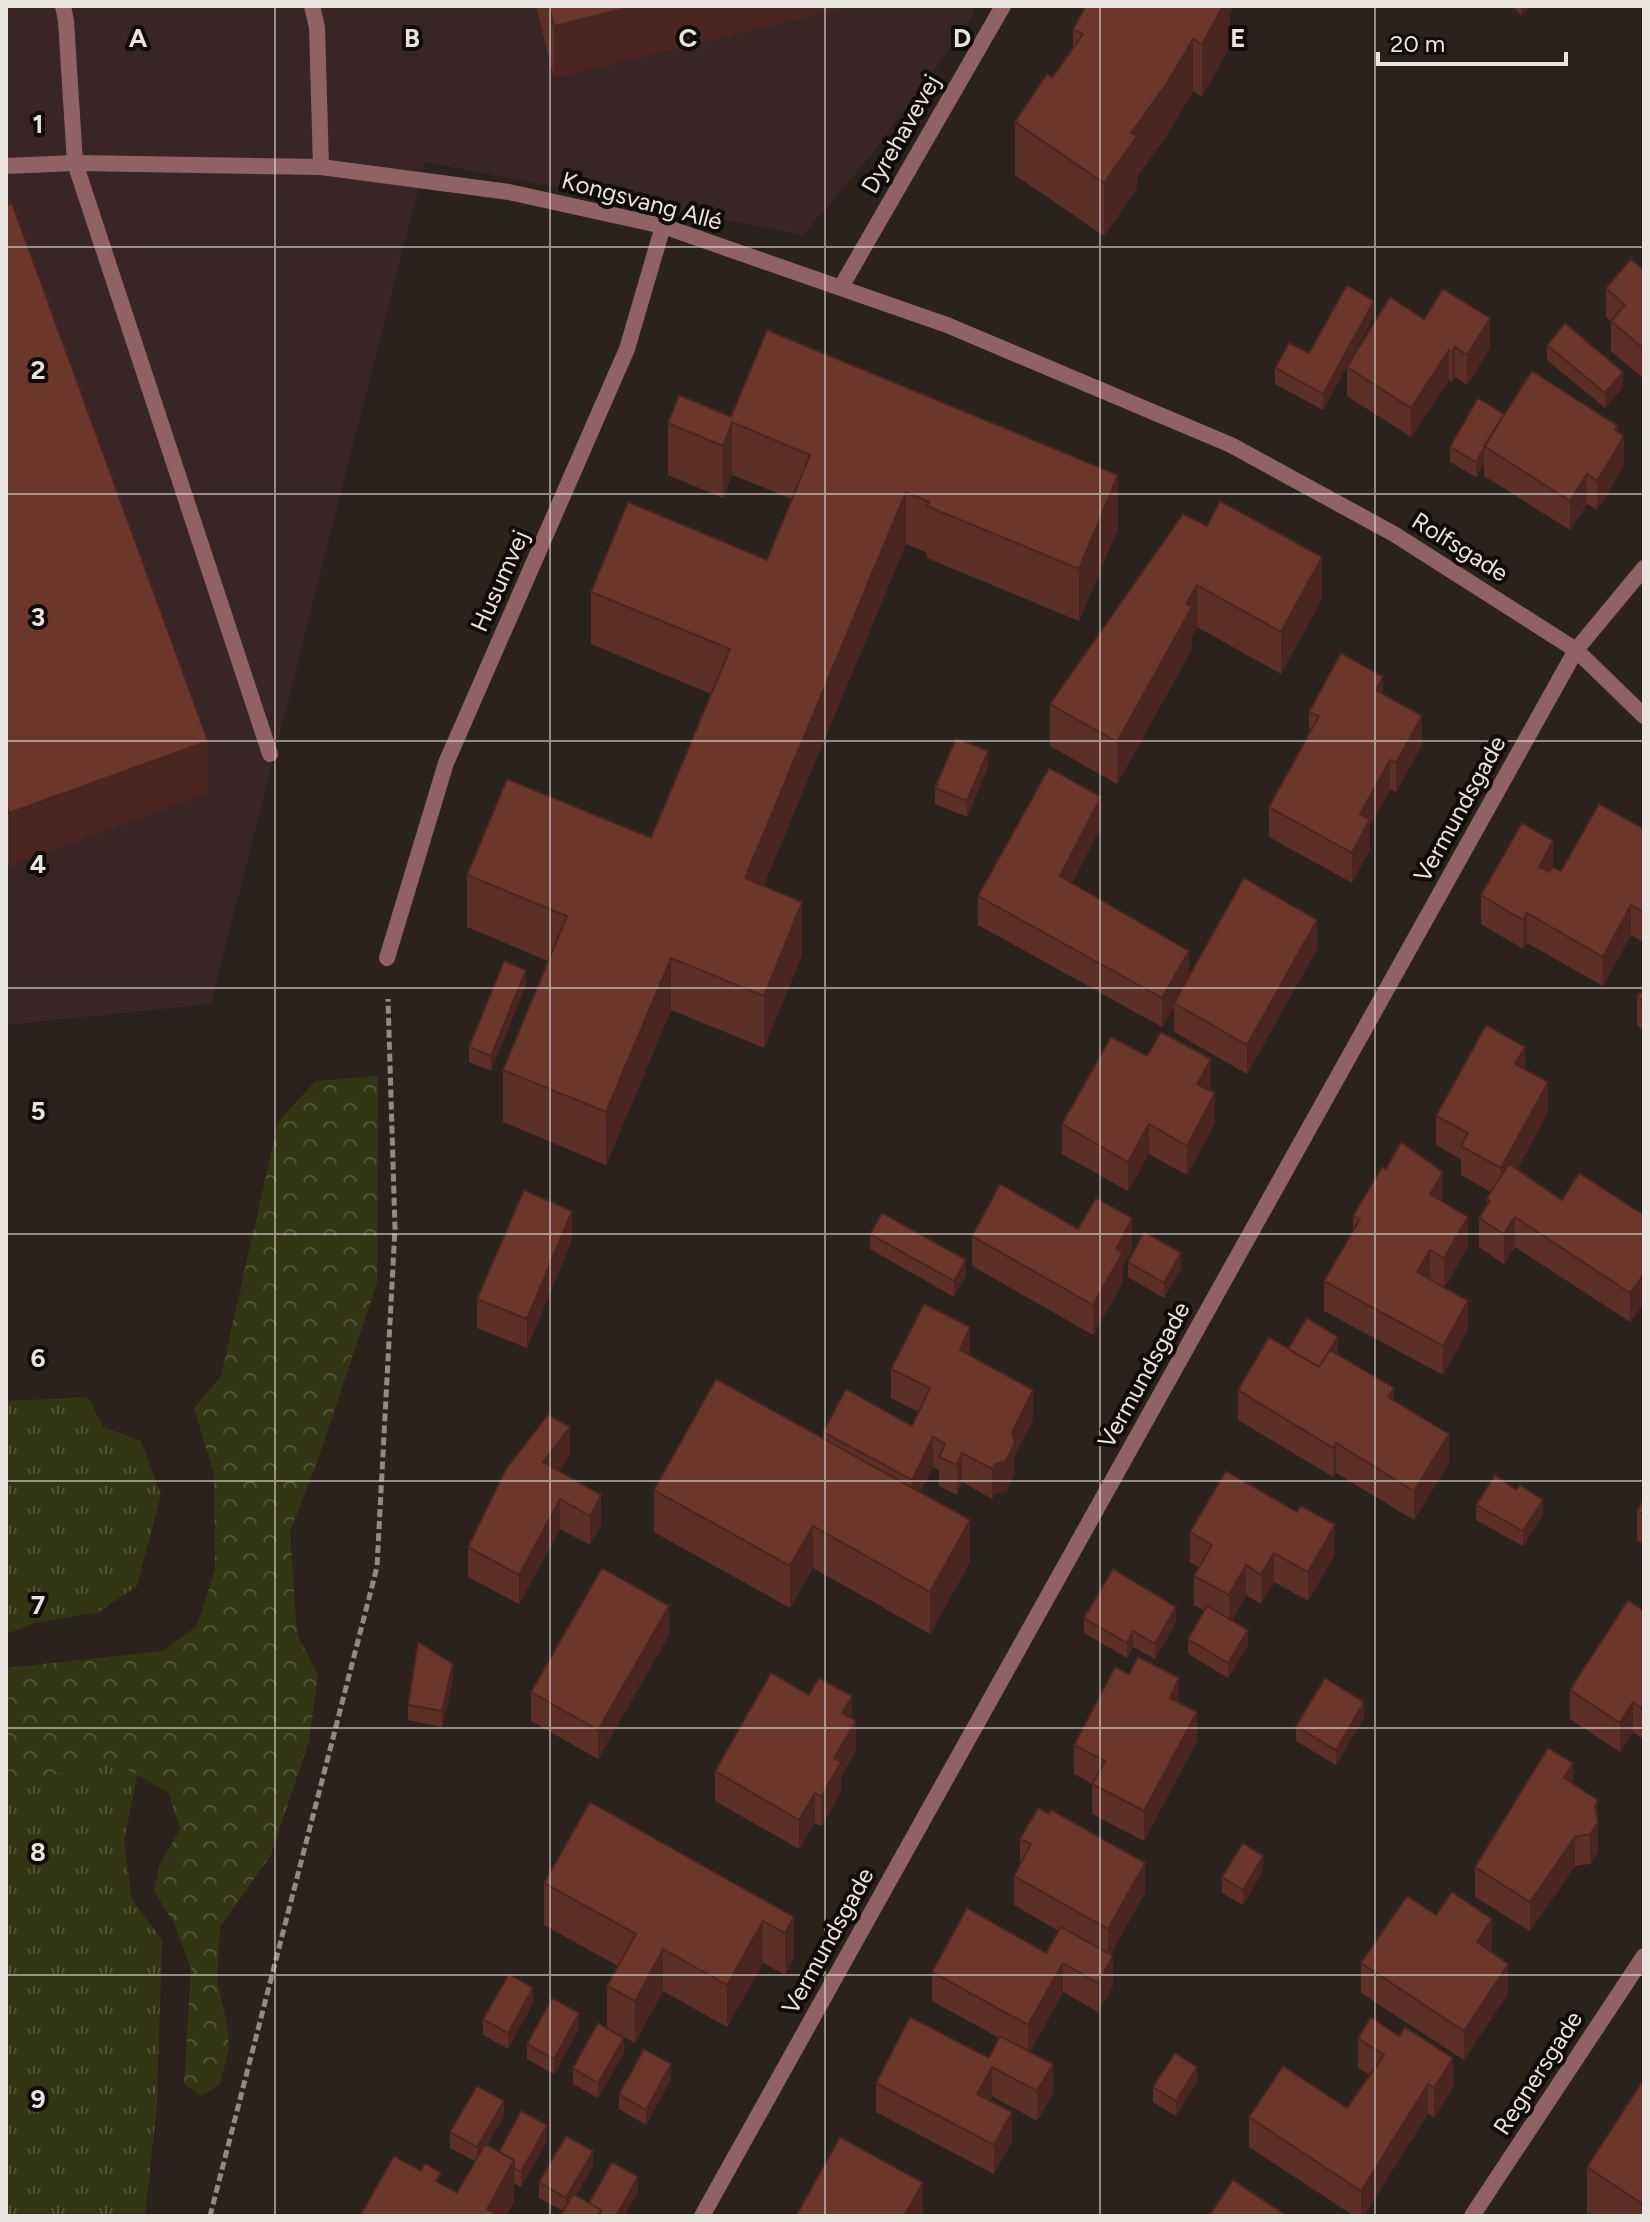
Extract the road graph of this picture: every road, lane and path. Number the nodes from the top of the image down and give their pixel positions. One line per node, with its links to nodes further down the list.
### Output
1 (63, 6): 4 (street)
2 (312, 6): 6 (street)
3 (1003, 6): 8 (street, Dyrehavevej)
4 (75, 163): 5 (street, Kongsvang Allé); 6 (street, Kongsvang Allé); 13 (street)
5 (6, 166)
6 (321, 167): 7 (street, Kongsvang Allé)
7 (663, 226): 8 (street, Kongsvang Allé); 14 (street, Husumvej)
8 (841, 287): 9 (street, Kongsvang Allé)
9 (1231, 445): 11 (street, Rolfsgade)
10 (1644, 568): 11 (street, Vermundsgade)
11 (1576, 650): 12 (street, Rolfsgade); 17 (street, Vermundsgade)
12 (1644, 716)
13 (270, 754)
14 (387, 958): 16 (path)
15 (1644, 1956): 18 (street, Regnersgade)
16 (210, 2216)
17 (702, 2216)
18 (1472, 2216)

